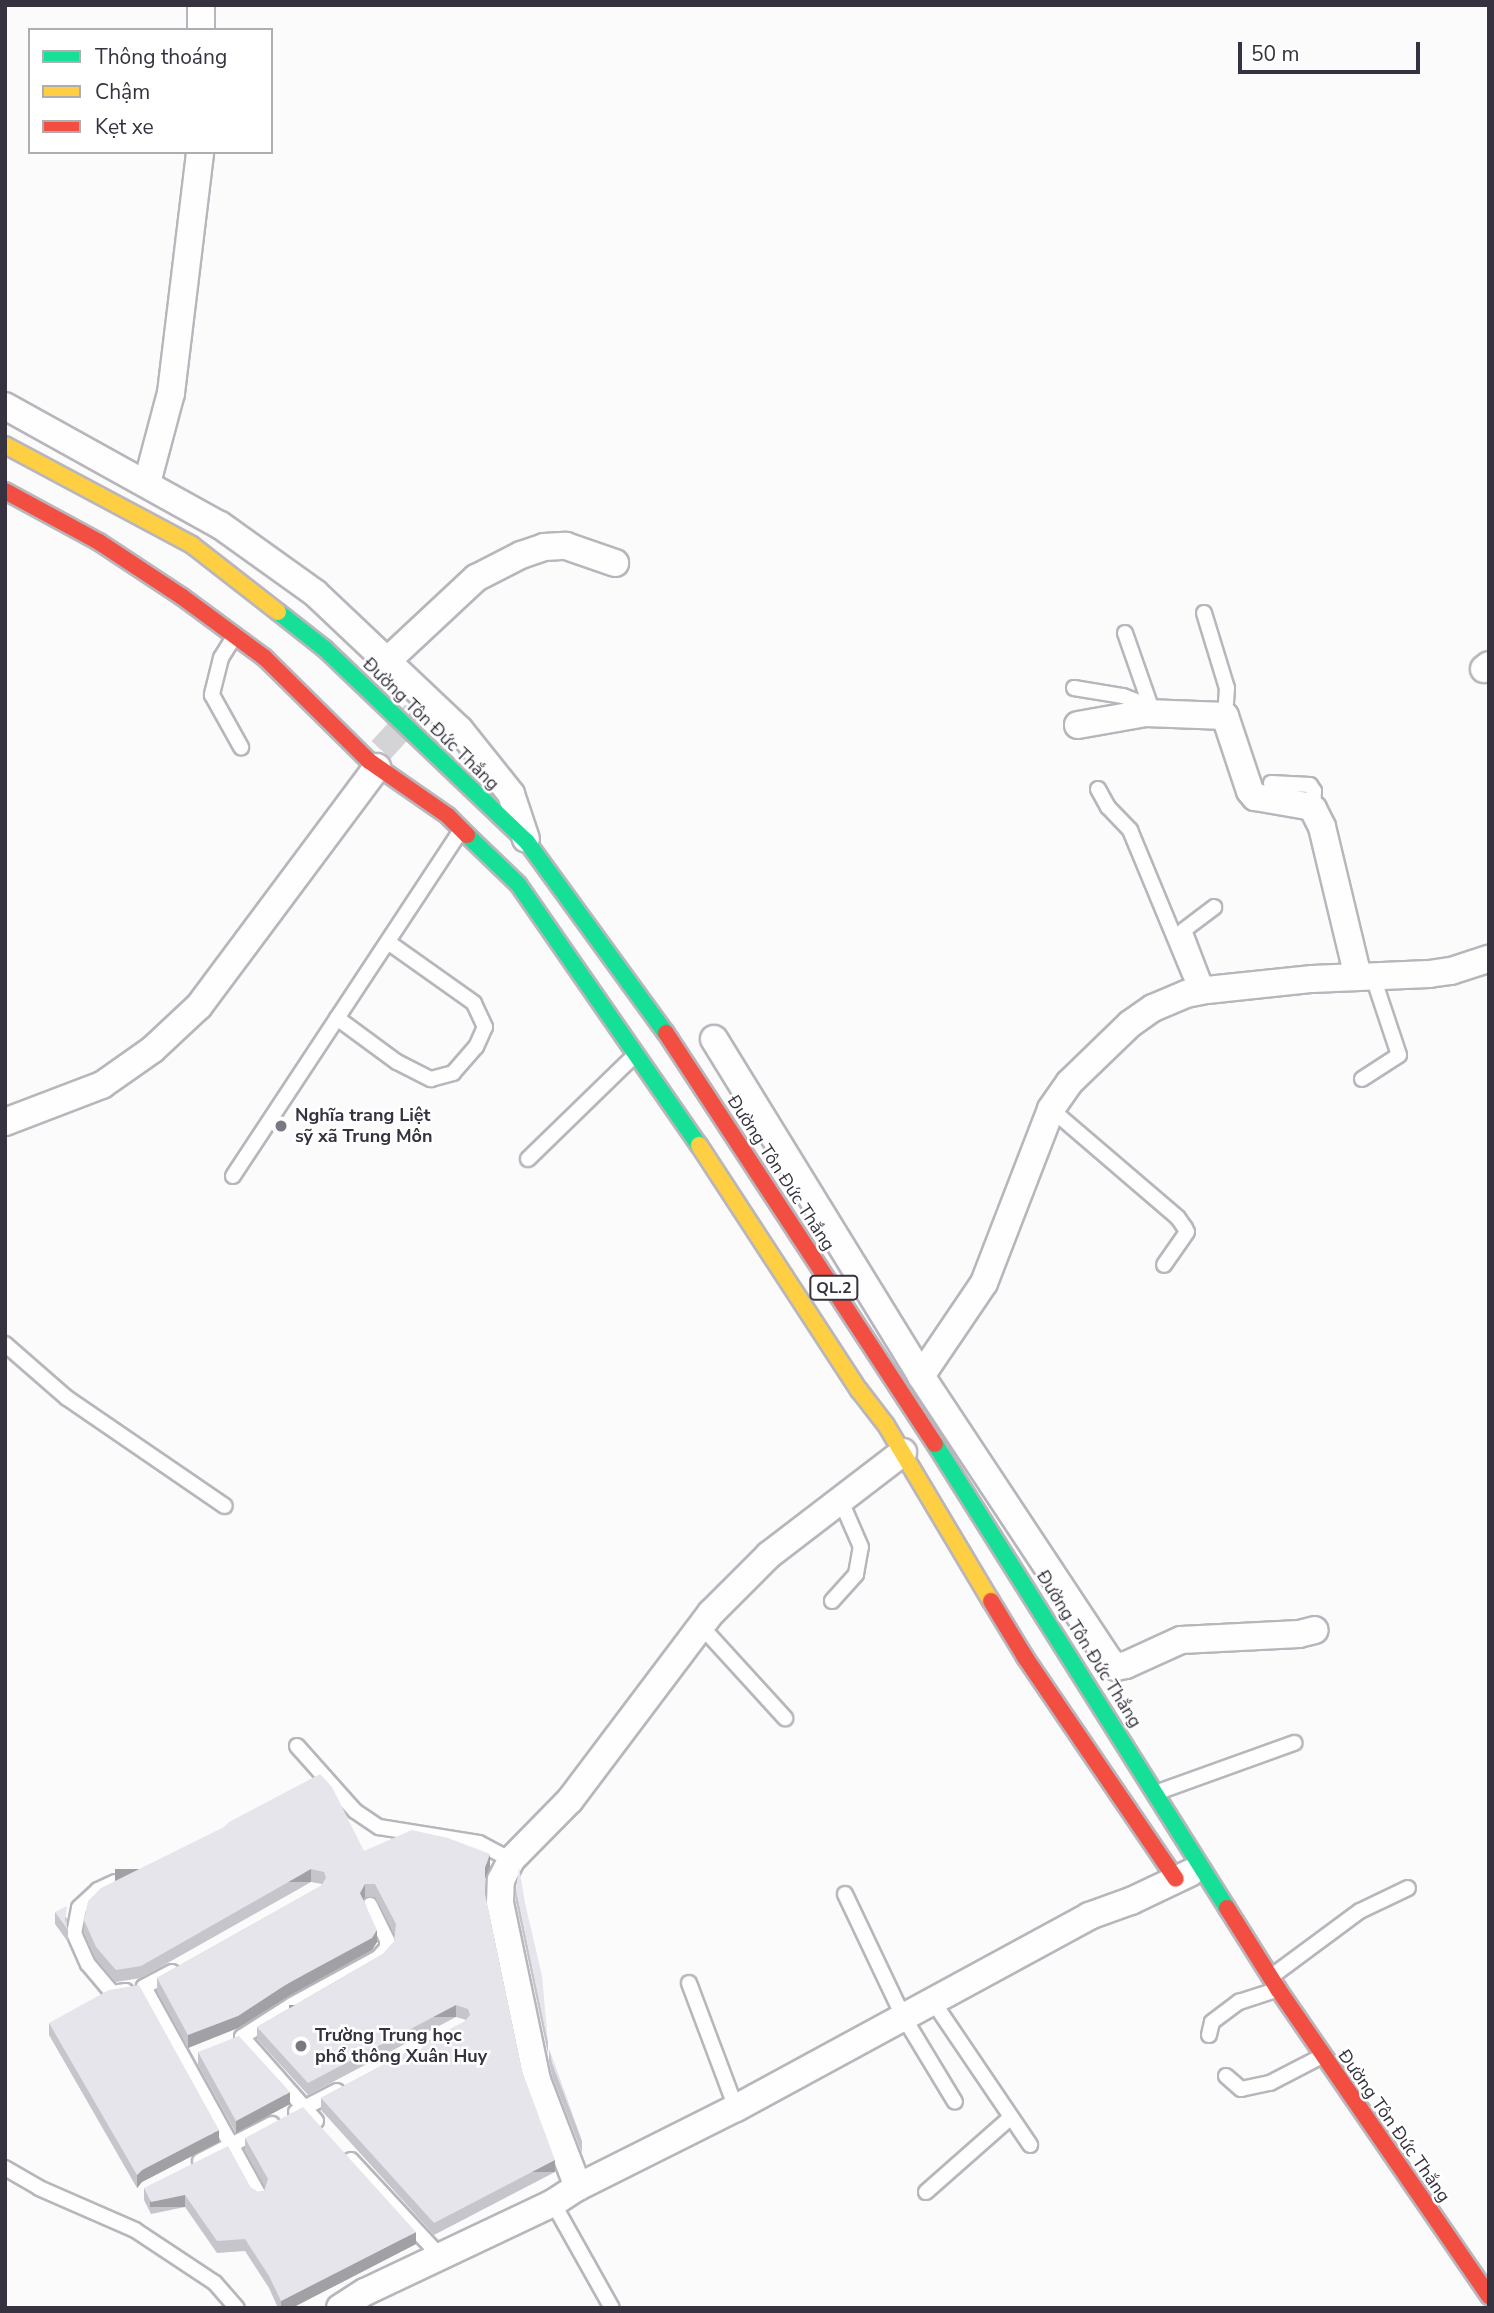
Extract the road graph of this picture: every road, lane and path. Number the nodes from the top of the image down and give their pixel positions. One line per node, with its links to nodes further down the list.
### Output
1 (201, 5): 2 (street)
2 (201, 28)
3 (200, 154): 6 (street)
4 (5, 406): 6 (street)
5 (5, 445): 22 (main road, Đường Tôn Đức Thắng / QL.2)
6 (147, 484): 12 (street)
7 (5, 491): 11 (main road)
8 (615, 563): 12 (street)
9 (1204, 613): 15 (lane)
10 (1125, 633): 14 (lane)
11 (235, 636): 17 (lane); 18 (main road)
12 (386, 662): 24 (street)
13 (1074, 688): 14 (lane)
14 (1149, 713): 15 (street); 16 (street)
15 (1225, 716): 21 (street)
16 (1078, 725)
17 (242, 747)
18 (376, 759): 23 (main road); 35 (street)
19 (1271, 783): 21 (lane)
20 (1098, 789): 29 (lane)
21 (1313, 809): 28 (street)
22 (503, 819): 23 (street); 24 (main road, Đường Tôn Đức Thắng / QL.2)
23 (471, 837): 26 (lane); 32 (main road)
24 (527, 842): 40 (main road, Đường Tôn Đức Thắng / QL.2)
25 (1214, 907): 29 (lane)
26 (388, 942): 30 (lane); 30 (lane)
27 (1489, 959): 28 (street)
28 (1365, 977): 29 (street); 33 (lane)
29 (1202, 991): 34 (street)
30 (337, 1018): 37 (lane)
31 (714, 1039): 40 (street)
32 (636, 1054): 36 (lane); 41 (main road)
33 (1362, 1079)
34 (1051, 1109): 38 (lane); 40 (street)
35 (5, 1122)
36 (528, 1159)
37 (233, 1176)
38 (1164, 1265)
39 (5, 1344): 44 (lane)
40 (922, 1392): 41 (street); 47 (street); 51 (main road, Đường Tôn Đức Thắng / QL.2)
41 (886, 1425): 42 (main road)
42 (903, 1452): 43 (street); 55 (main road)
43 (840, 1499): 45 (lane); 46 (street)
44 (225, 1507)
45 (832, 1601)
46 (701, 1626): 48 (lane); 52 (street)
47 (1315, 1630)
48 (785, 1718)
49 (1294, 1743): 51 (lane)
50 (297, 1746): 52 (lane)
51 (1157, 1793): 53 (main road, Đường Tôn Đức Thắng / QL.2)
52 (511, 1860): 81 (street)
53 (1204, 1867): 55 (street); 61 (main road, Đường Tôn Đức Thắng / QL.2)
54 (135, 1872): 62 (lane)
55 (1176, 1879): 63 (street)
56 (1408, 1888): 61 (lane)
57 (845, 1894): 64 (lane)
58 (370, 1905): 72 (lane)
59 (190, 1961): 62 (lane)
60 (689, 1983): 73 (lane)
61 (1275, 1983): 65 (lane); 67 (main road, Đường Tôn Đức Thắng / QL.2)
62 (144, 1987): 68 (lane)
63 (932, 2000): 64 (street); 74 (lane)
64 (903, 2016): 71 (lane); 73 (street)
65 (1209, 2035)
66 (201, 2052): 68 (lane)
67 (1322, 2056): 69 (lane); 86 (main road, Đường Tôn Đức Thắng / QL.2)
68 (183, 2060): 76 (lane)
69 (1226, 2076)
70 (352, 2083): 72 (lane)
71 (955, 2102)
72 (304, 2108): 75 (lane); 76 (lane)
73 (736, 2108): 81 (street)
74 (1011, 2117): 77 (lane); 82 (lane)
75 (327, 2134)
76 (229, 2145): 80 (lane); 83 (lane)
77 (1030, 2145)
78 (344, 2152): 85 (lane)
79 (5, 2168): 87 (lane)
80 (182, 2171)
81 (578, 2187): 84 (street)
82 (926, 2192)
83 (259, 2194)
84 (553, 2203): 85 (street); 89 (lane)
85 (440, 2256): 88 (street)
86 (1489, 2296)
87 (237, 2308)
88 (340, 2308)
89 (612, 2308)

